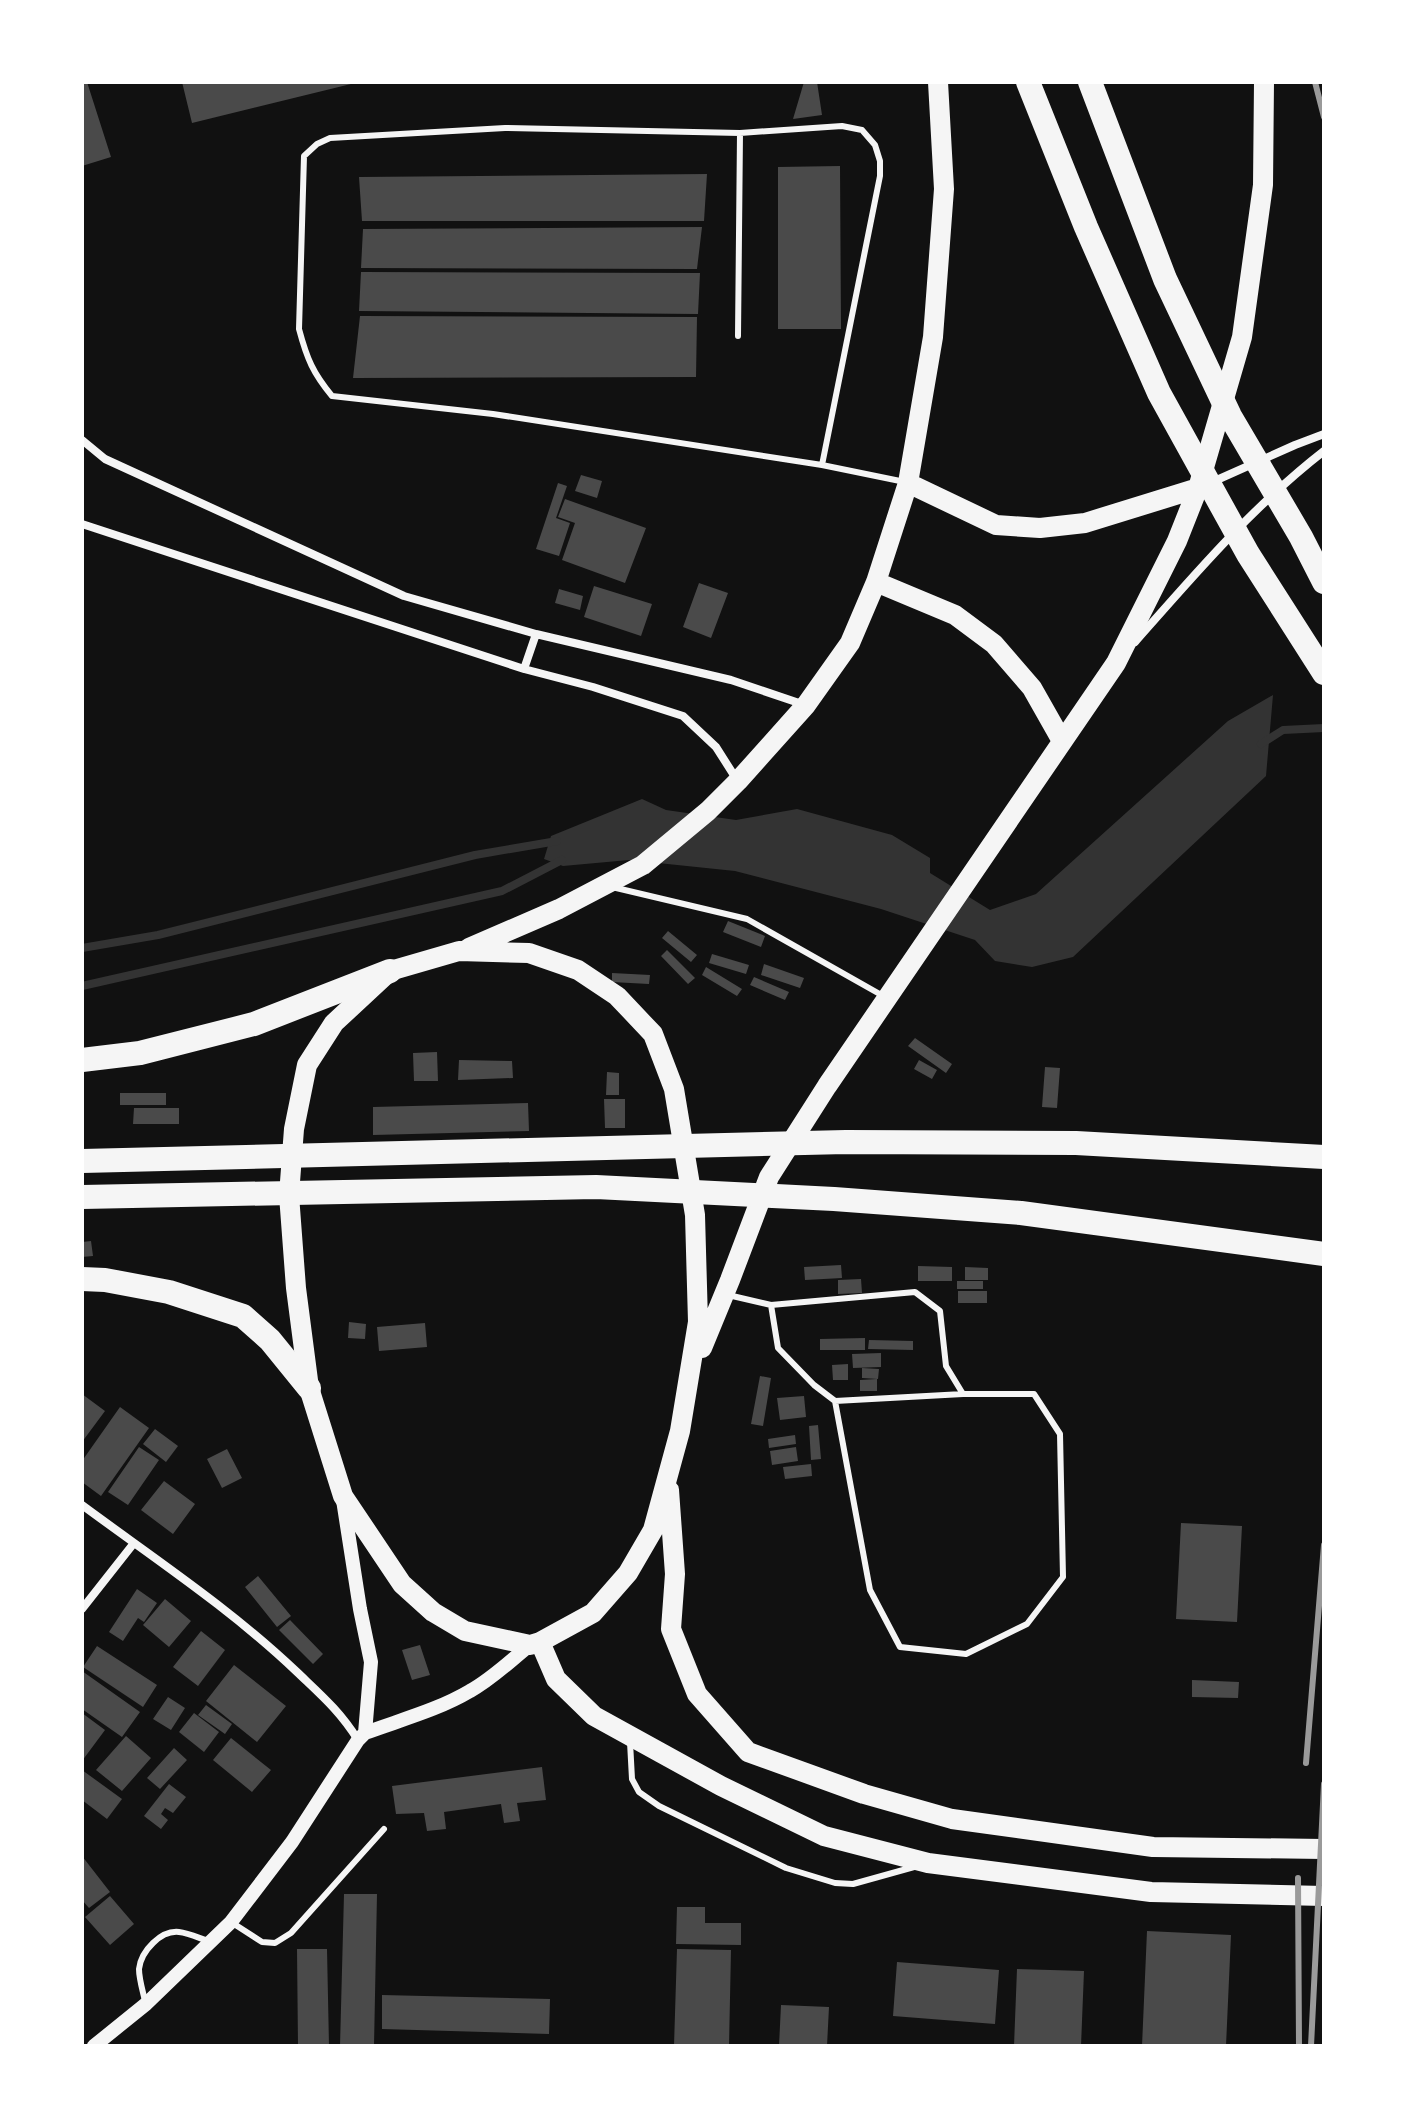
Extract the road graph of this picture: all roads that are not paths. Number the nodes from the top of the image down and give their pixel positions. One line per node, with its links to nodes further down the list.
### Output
1 (938, 82): 11 (main road)
2 (1028, 82): 19 (highway)
3 (1090, 82): 15 (highway)
4 (1264, 82): 12 (main road)
5 (740, 133): 6 (lane); 10 (lane); 10 (lane)
6 (738, 336)
7 (1324, 434): 12 (street)
8 (82, 440): 16 (street)
9 (1324, 451): 17 (street)
10 (822, 465): 11 (lane)
11 (908, 483): 12 (main road); 14 (main road)
12 (1198, 488): 17 (main road)
13 (82, 524): 18 (street)
14 (876, 582): 20 (main road); 21 (main road)
15 (1324, 582)
16 (536, 634): 18 (street); 20 (street)
17 (1116, 663): 21 (main road)
18 (524, 669): 22 (street)
19 (1324, 673)
20 (806, 705): 22 (main road)
21 (1062, 741): 26 (main road)
22 (738, 781): 23 (main road)
23 (603, 885): 24 (main road); 26 (lane)
24 (459, 951): 25 (main road); 35 (main road)
25 (390, 971): 27 (highway); 36 (main road)
26 (888, 999): 33 (main road)
27 (82, 1060)
28 (1324, 1157): 29 (highway)
29 (82, 1161)
30 (82, 1197): 31 (highway)
31 (1324, 1254)
32 (93, 1280): 36 (highway)
33 (724, 1294): 34 (lane); 35 (main road)
34 (771, 1305): 37 (lane); 38 (lane)
35 (686, 1385): 39 (main road)
36 (309, 1388): 40 (main road)
37 (963, 1394): 38 (lane); 38 (lane)
38 (835, 1401)
39 (668, 1477): 44 (main road); 48 (main road)
40 (343, 1496): 44 (main road); 46 (street)
41 (82, 1505): 42 (street)
42 (134, 1543): 43 (street); 46 (street)
43 (82, 1609)
44 (535, 1644): 45 (main road); 46 (street)
45 (629, 1735): 49 (main road); 49 (lane)
46 (362, 1737): 51 (street)
47 (384, 1829): 51 (lane)
48 (1324, 1849)
49 (928, 1863): 50 (main road)
50 (1324, 1896)
51 (231, 1922): 52 (street)
52 (211, 1942): 53 (street); 53 (lane)
53 (146, 2004): 54 (street)
54 (94, 2046)

